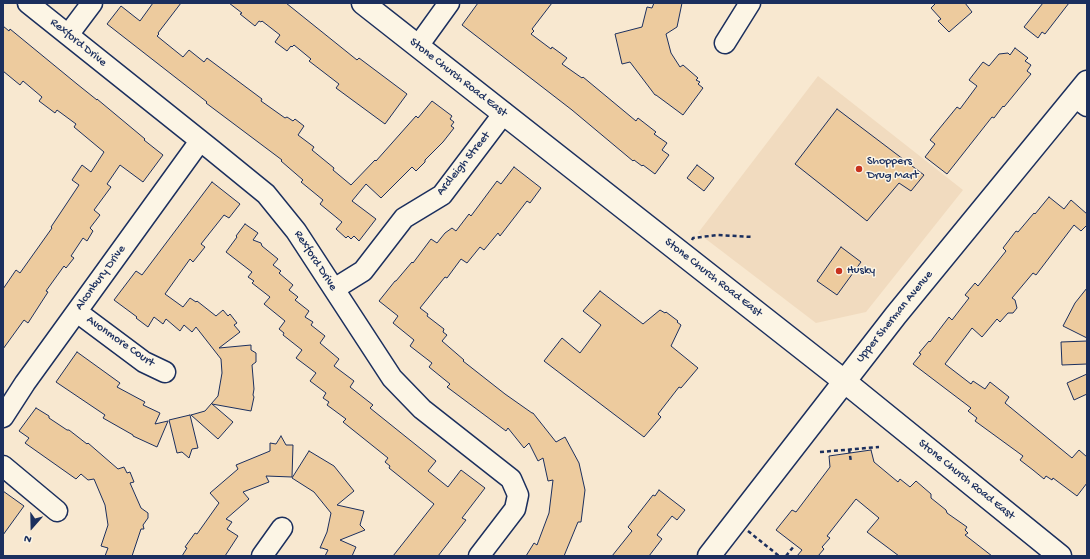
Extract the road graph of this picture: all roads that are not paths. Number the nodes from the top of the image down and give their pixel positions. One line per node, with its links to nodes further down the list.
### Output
1 (28, 3): 6 (street, Rexford Drive)
2 (92, 3): 6 (street)
3 (363, 3): 8 (main road, Stone Church Road East)
4 (449, 3): 8 (street)
5 (750, 3): 7 (street)
6 (68, 35): 11 (street, Rexford Drive)
7 (725, 43)
8 (418, 46): 10 (main road, Stone Church Road East)
9 (1083, 95): 15 (main road, Upper Sherman Avenue)
10 (504, 113): 12 (street, Ardleigh Street); 15 (main road, Stone Church Road East)
11 (200, 140): 12 (street, Rexford Drive); 13 (street, Alconbury Drive)
12 (334, 289): 21 (street, Rexford Drive)
13 (77, 312): 14 (street, Avonmore Court); 16 (street, Alconbury Drive)
14 (165, 372)
15 (844, 381): 22 (main road, Upper Sherman Avenue); 23 (main road, Stone Church Road East)
16 (3, 417)
17 (3, 466): 18 (street)
18 (57, 511)
19 (282, 528): 20 (street)
20 (262, 556)
21 (479, 556)
22 (708, 556)
23 (1060, 556)

